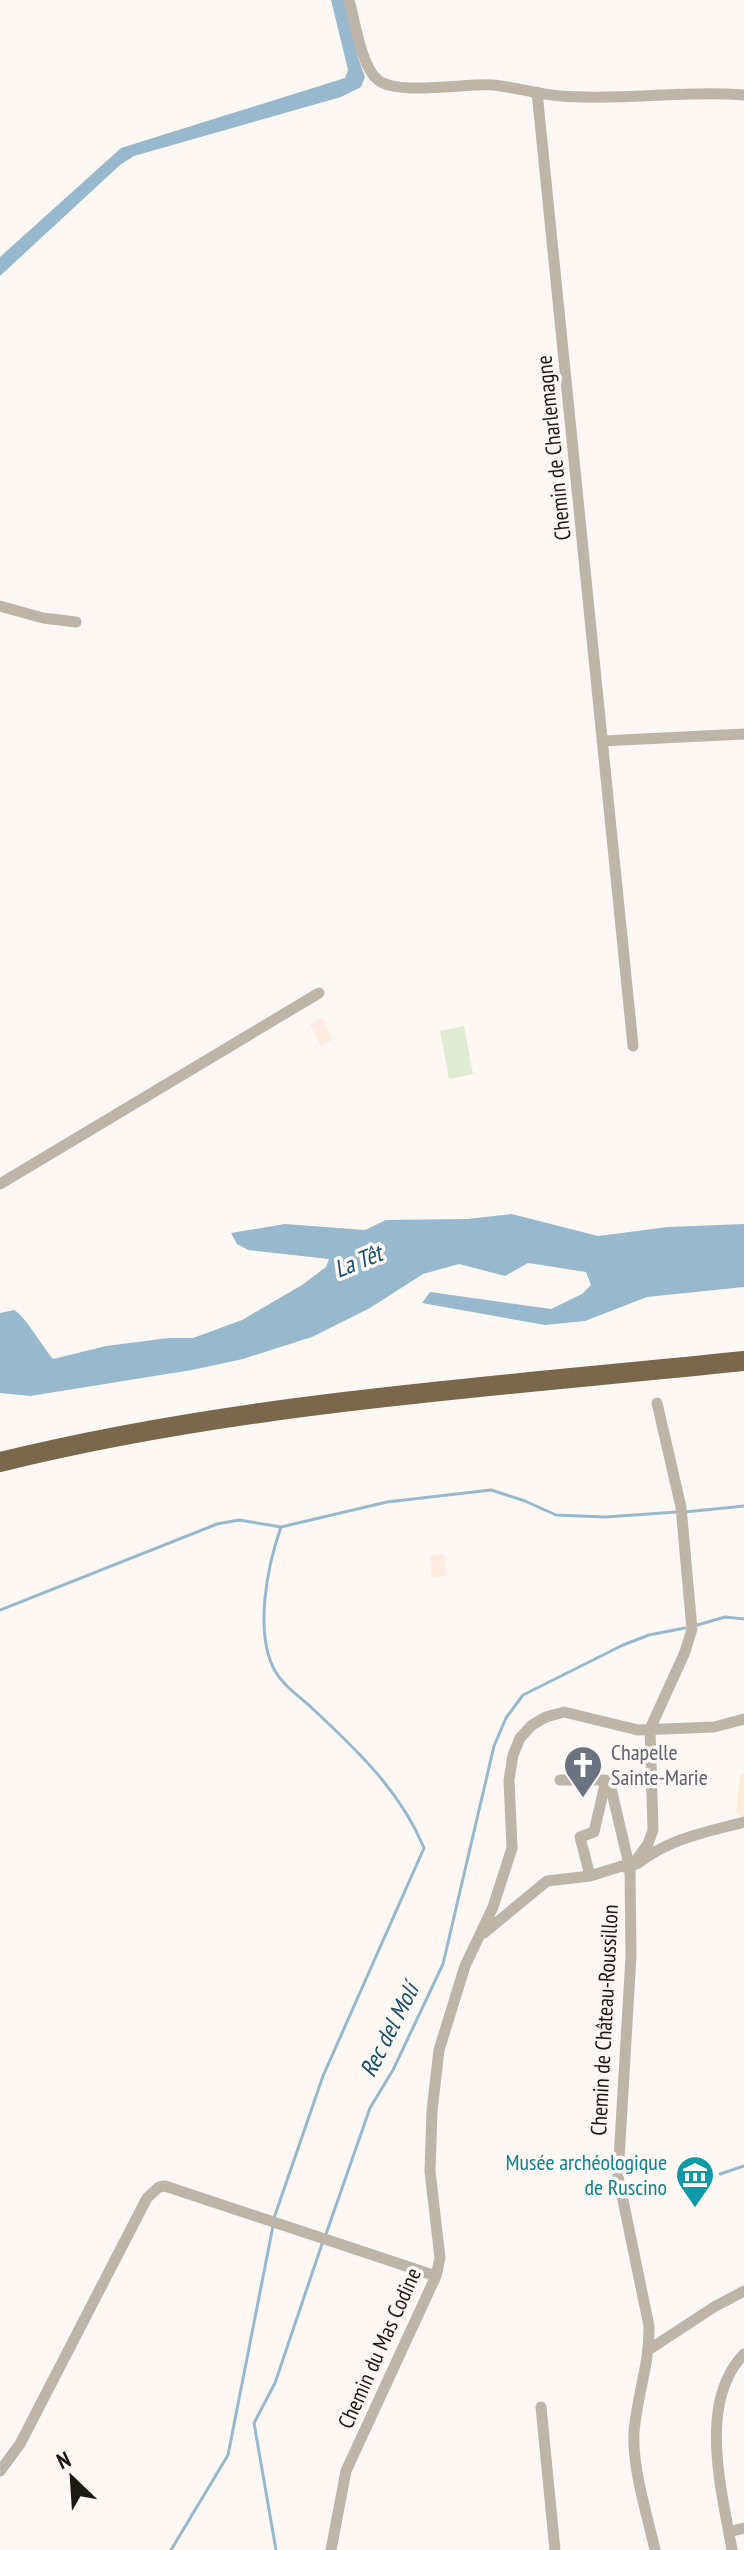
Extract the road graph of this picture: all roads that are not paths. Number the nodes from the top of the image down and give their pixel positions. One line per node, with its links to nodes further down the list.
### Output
1 (349, 0): 2 (street)
2 (537, 92): 3 (street); 7 (street, Chemin de Charlemagne)
3 (744, 95)
4 (0, 606): 5 (street)
5 (76, 622)
6 (744, 734): 7 (street)
7 (602, 741): 9 (street, Chemin de Charlemagne)
8 (319, 993): 10 (street)
9 (633, 1046)
10 (0, 1184)
11 (744, 1349): 14 (highway)
12 (744, 1361): 15 (highway)
13 (657, 1403): 17 (street)
14 (0, 1448)
15 (0, 1462)
16 (744, 1719): 17 (street)
17 (650, 1729): 21 (street); 23 (street, Chemin du Mas Codine)
18 (560, 1780): 19 (street)
19 (606, 1780): 21 (street, Chemin de Château-Roussillon); 22 (street)
20 (744, 1822): 21 (street)
21 (630, 1869): 22 (street); 26 (street, Chemin de Château-Roussillon)
22 (590, 1876): 23 (street)
23 (482, 1936): 24 (street, Chemin du Mas Codine)
24 (436, 2276): 29 (street); 32 (street, Chemin du Mas Codine)
25 (744, 2291): 26 (street)
26 (650, 2349): 34 (street, Chemin de Château-Roussillon)
27 (744, 2354): 31 (street)
28 (541, 2407): 33 (street)
29 (0, 2471)
30 (744, 2528): 31 (street)
31 (729, 2532): 35 (street)
32 (331, 2550)
33 (555, 2550)
34 (655, 2550)
35 (732, 2550)

